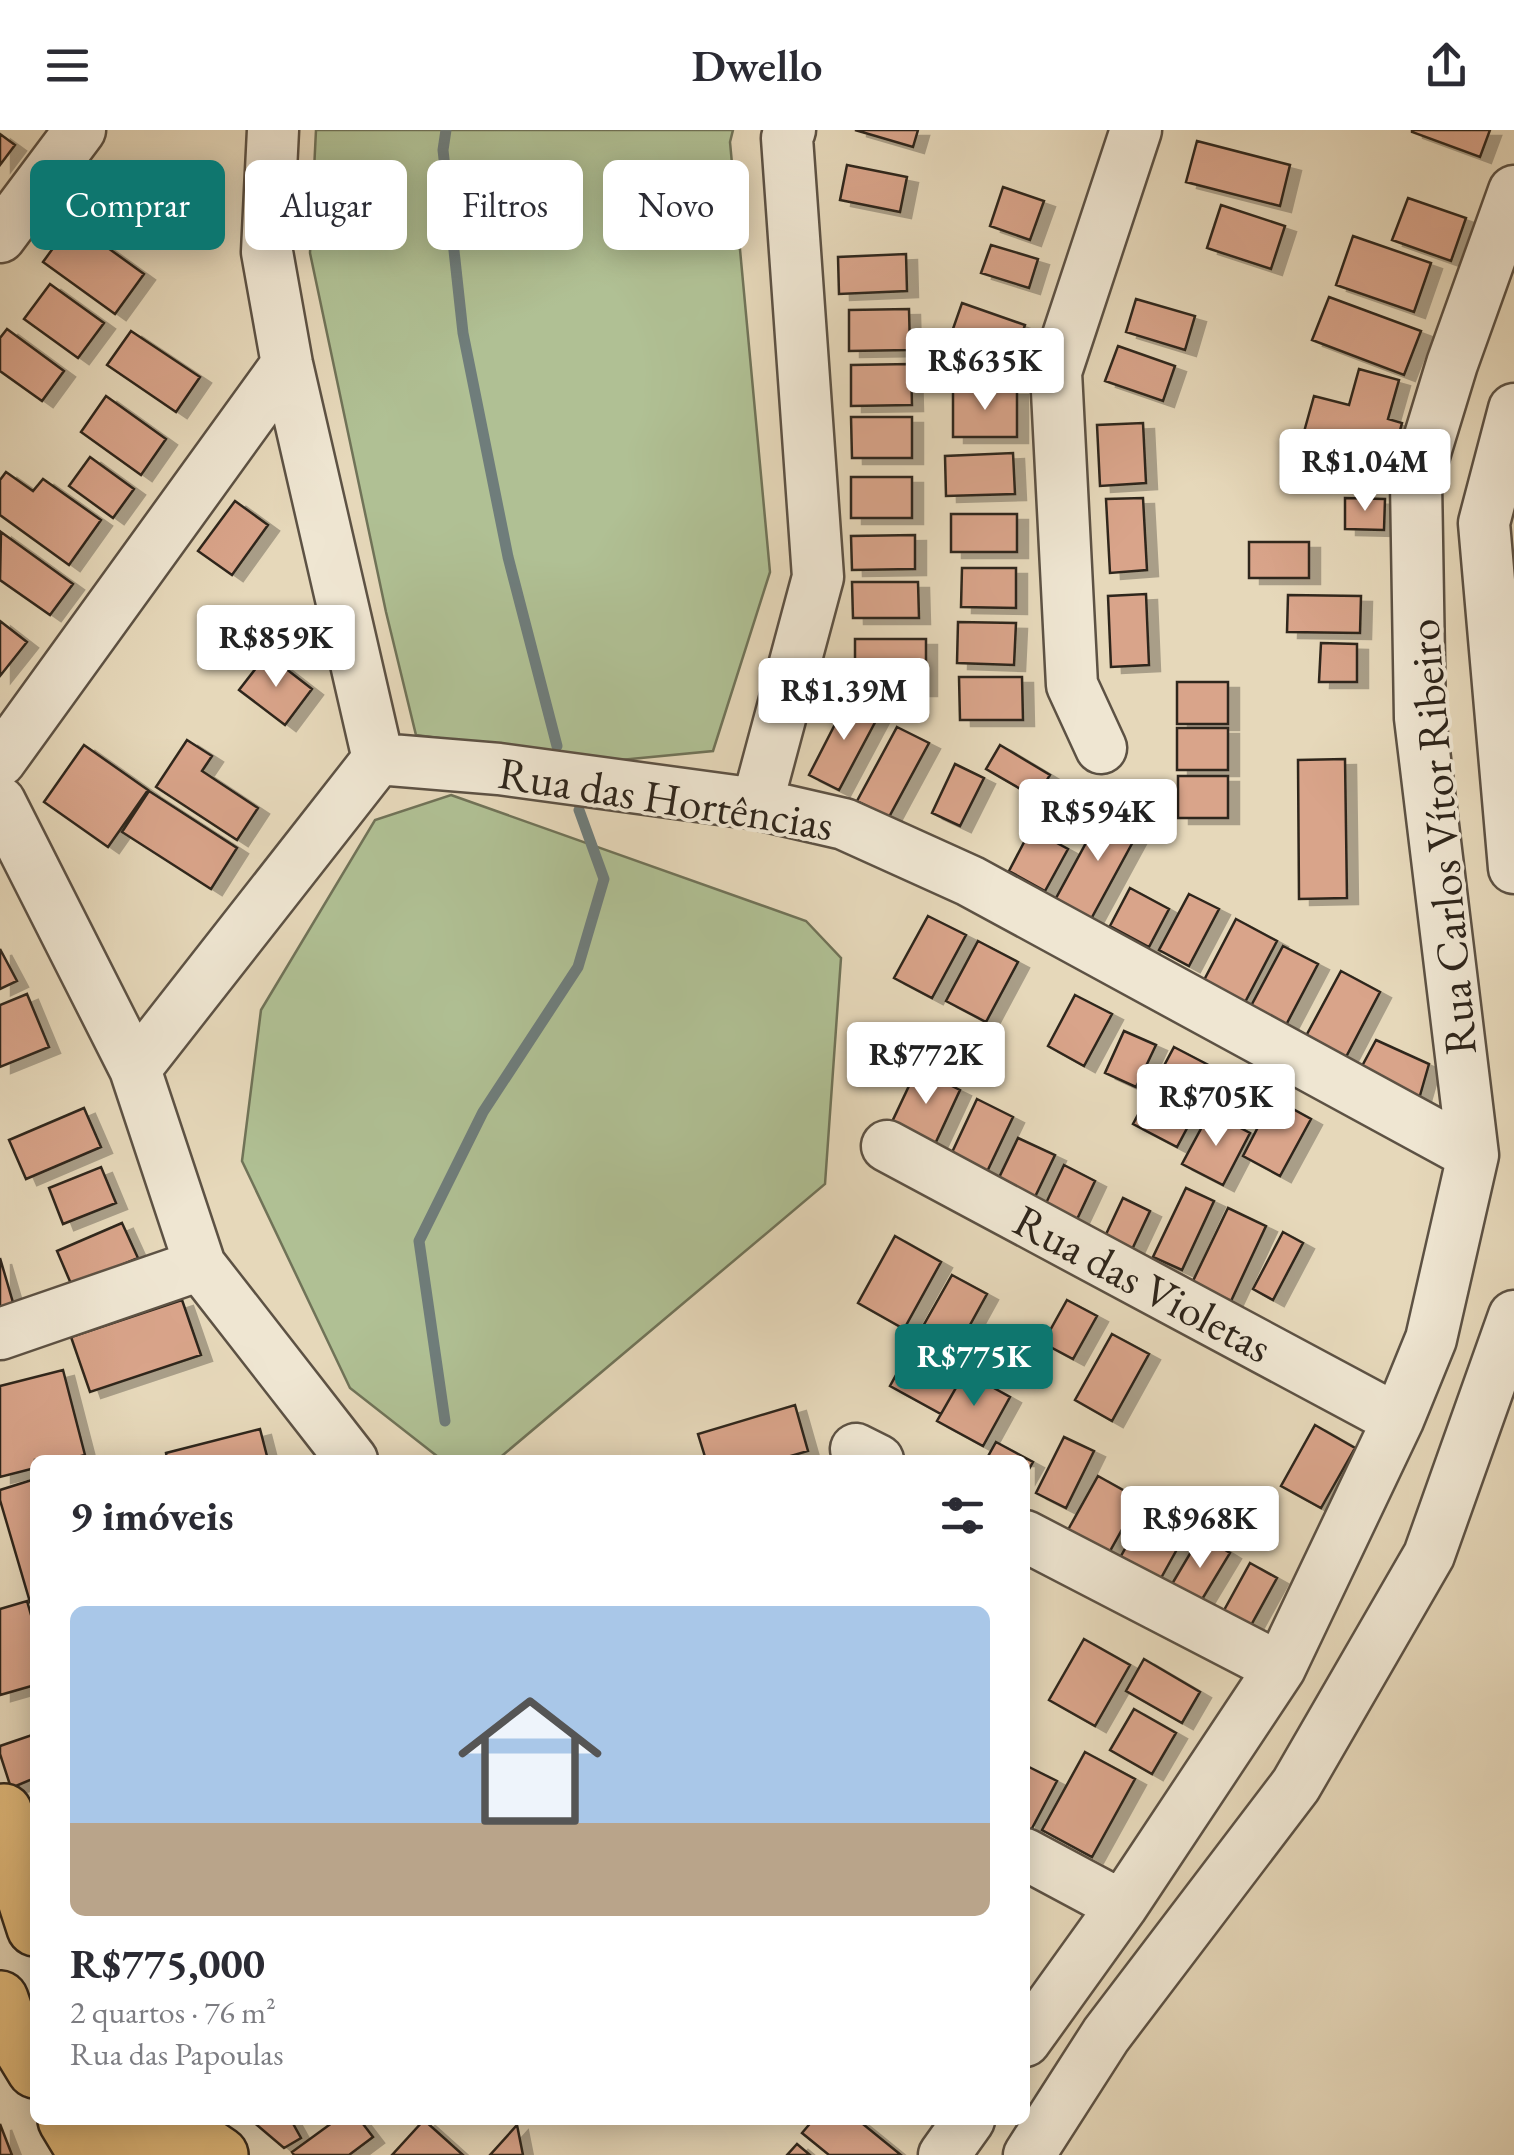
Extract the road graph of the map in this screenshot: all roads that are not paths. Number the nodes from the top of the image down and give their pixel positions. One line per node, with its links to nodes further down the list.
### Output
1 (80, 130): 6 (street)
2 (273, 130): 7 (street)
3 (790, 130): 13 (street)
4 (1136, 130): 9 (street)
5 (1514, 191): 17 (street, Rua Carlos Vítor Ribeiro)
6 (0, 237)
7 (287, 364): 10 (street); 11 (street)
8 (1514, 409): 14 (street, Rua Carlos Vítor Ribeiro)
9 (1101, 748)
10 (378, 760): 13 (street, Rua das Hortências); 15 (street)
11 (0, 761)
12 (0, 802): 15 (street)
13 (757, 804): 17 (street, Rua das Hortências)
14 (1514, 868)
15 (135, 1069): 18 (street)
16 (887, 1146): 21 (street, Rua das Violetas)
17 (1473, 1155): 21 (street, Rua Carlos Vítor Ribeiro)
18 (200, 1265): 20 (street); 22 (street)
19 (1514, 1316): 39 (street)
20 (0, 1334)
21 (1398, 1420): 24 (street, Rua Carlos Vítor Ribeiro)
22 (348, 1455)
23 (1030, 1539): 24 (street)
24 (1280, 1668): 28 (street, Rua Carlos Vítor Ribeiro)
25 (2, 1808): 27 (main road); 29 (main road)
26 (1030, 1857): 28 (street)
27 (30, 1871)
28 (1122, 1906): 31 (street, Rua Carlos Vítor Ribeiro)
29 (30, 1913)
30 (0, 2000): 32 (main road)
31 (1030, 2034)
32 (30, 2062)
33 (69, 2125): 36 (main road)
34 (122, 2125): 37 (main road)
35 (181, 2125): 38 (main road)
36 (87, 2155)
37 (146, 2155)
38 (220, 2155)
39 (1028, 2155)

